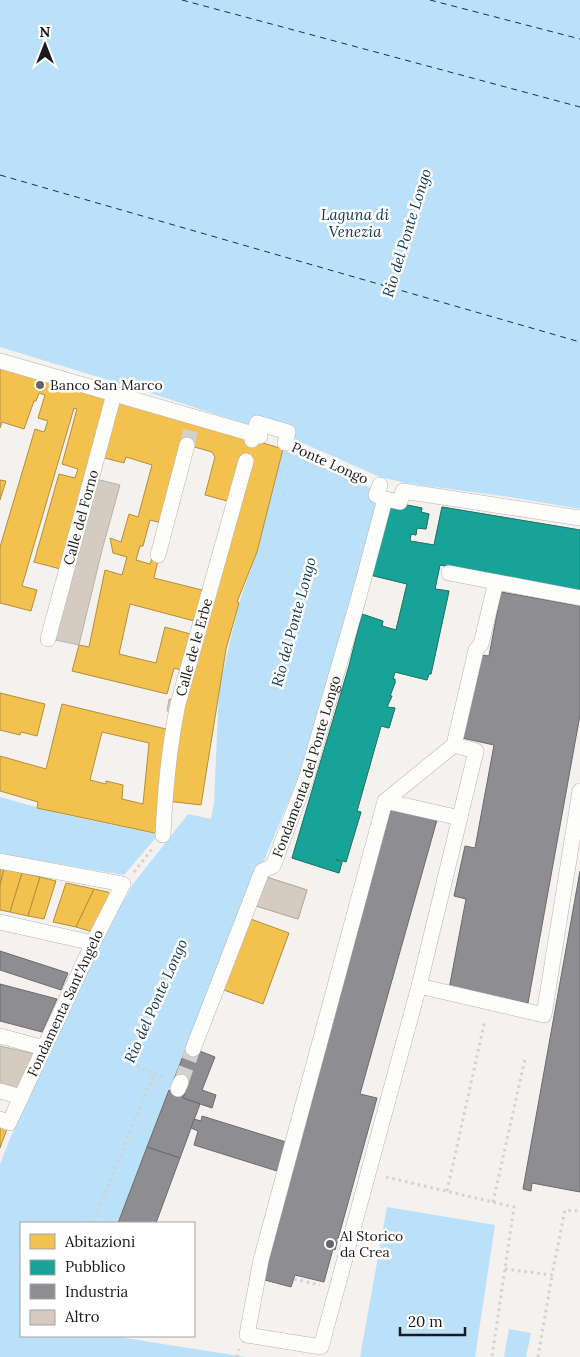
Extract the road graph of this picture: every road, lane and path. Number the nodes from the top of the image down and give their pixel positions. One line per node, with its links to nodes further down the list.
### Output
1 (0, 361): 2 (street)
2 (114, 394): 3 (street); 12 (street, Calle del Forno)
3 (285, 443): 6 (path, Ponte Longo)
4 (187, 445): 8 (street)
5 (246, 461): 17 (street, Calle de le Erbe)
6 (382, 492): 7 (street); 26 (street, Fondamenta del Ponte Longo)
7 (580, 518)
8 (158, 555)
9 (449, 573): 10 (street)
10 (496, 582): 11 (street); 13 (street)
11 (580, 598)
12 (48, 639)
13 (454, 745): 15 (street); 16 (street)
14 (580, 791): 23 (street)
15 (385, 801): 16 (street); 34 (street)
16 (460, 818): 22 (street)
17 (164, 835): 19 (path)
18 (0, 861): 19 (street)
19 (124, 884): 21 (street, Fondamenta Sant'Angelo)
20 (0, 922): 21 (street)
21 (93, 943): 25 (street, Fondamenta Sant'Angelo)
22 (420, 986): 23 (street); 34 (street)
23 (489, 1002): 35 (path)
24 (0, 1036): 25 (street)
25 (44, 1048): 32 (street, Fondamenta Sant'Angelo)
26 (193, 1049)
27 (524, 1059): 36 (path)
28 (138, 1066): 29 (path)
29 (154, 1073): 30 (path); 38 (path)
30 (180, 1085)
31 (0, 1091): 32 (street)
32 (21, 1097): 33 (street, Fondamenta Sant'Angelo)
33 (4, 1121)
34 (369, 1173): 35 (path)
35 (446, 1191): 36 (path)
36 (493, 1202): 39 (path)
37 (580, 1210): 40 (path)
38 (93, 1222)
39 (505, 1269): 40 (path); 41 (path)
40 (552, 1275): 42 (path)
41 (492, 1357)
42 (538, 1357)

